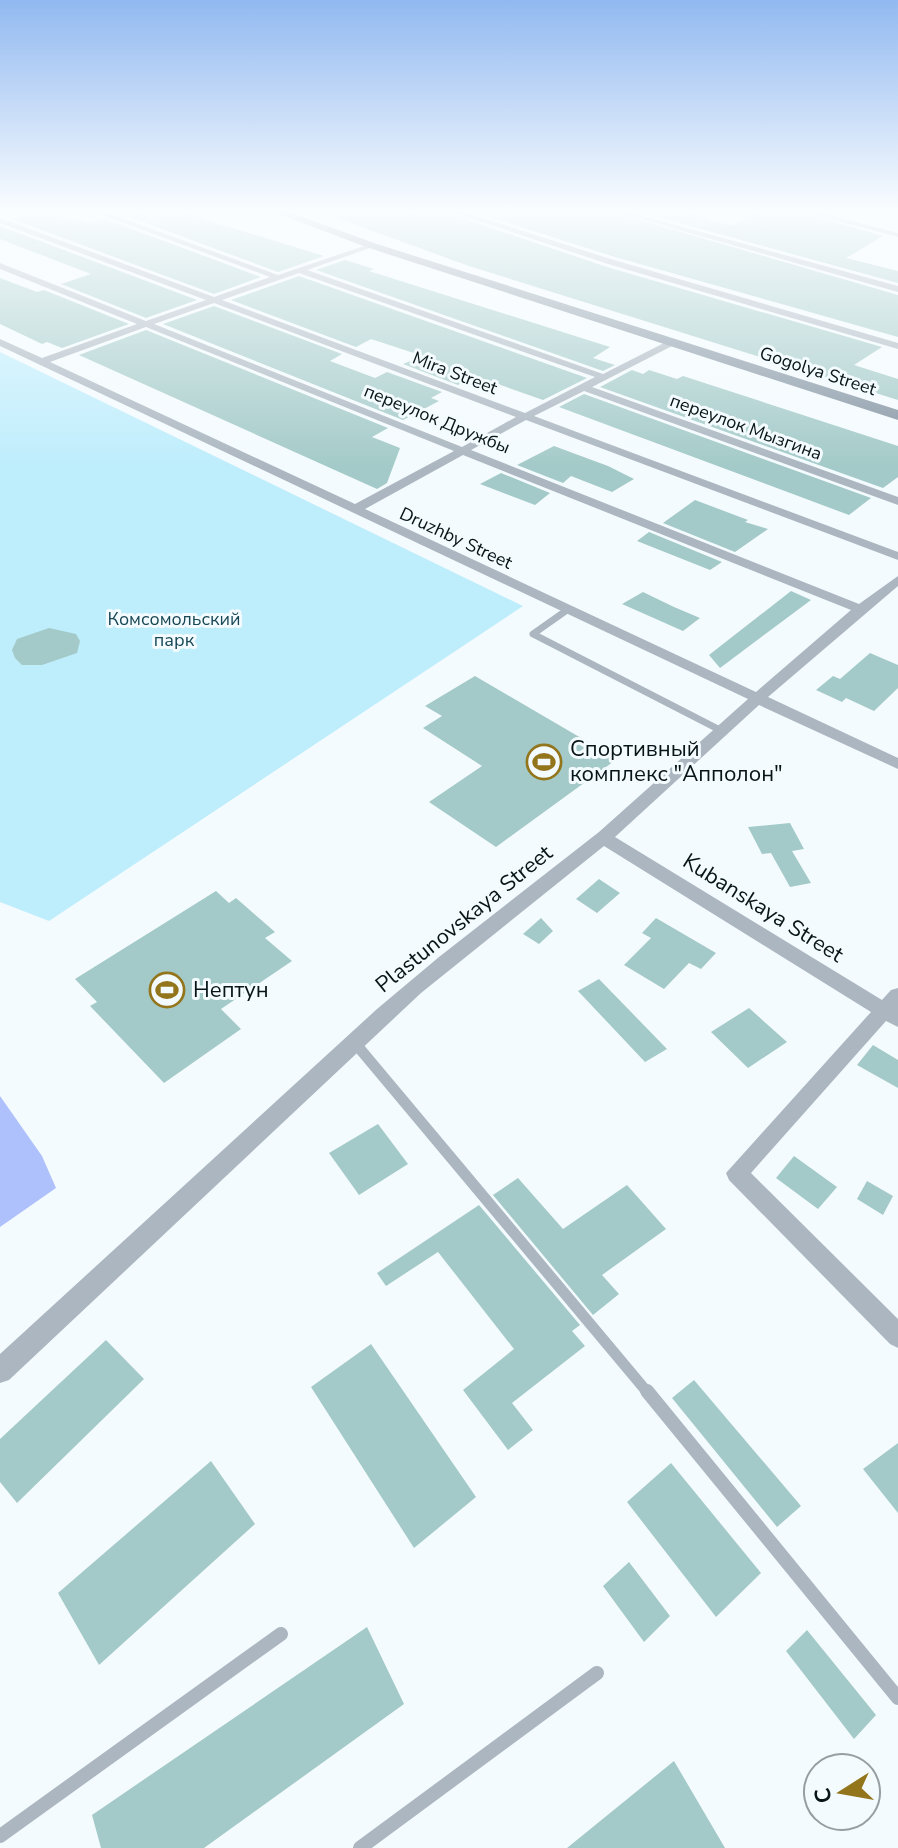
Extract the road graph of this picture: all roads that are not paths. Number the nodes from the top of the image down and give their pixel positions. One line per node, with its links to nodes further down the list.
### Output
1 (75, 295): 8 (street, переулок Дружбы)
2 (201, 295): 7 (street, Mira Street)
3 (227, 295): 7 (street)
4 (370, 295): 13 (street)
5 (524, 295): 10 (street, Gogolya Street)
6 (725, 295): 11 (street)
7 (214, 300): 8 (street); 16 (street, Mira Street)
8 (147, 323): 12 (street); 17 (street, переулок Дружбы)
9 (0, 342): 12 (street, Druzhby Street)
10 (671, 343): 13 (street); 15 (street, Gogolya Street)
11 (898, 346)
12 (42, 361): 19 (street, Druzhby Street)
13 (603, 377): 14 (street)
14 (583, 387): 16 (street); 18 (street, переулок Мызгина)
15 (898, 415)
16 (524, 417): 17 (street); 20 (street, Mira Street)
17 (464, 449): 19 (street); 22 (street, переулок Дружбы)
18 (898, 501)
19 (354, 510): 23 (street, Druzhby Street)
20 (898, 556)
21 (898, 580): 22 (street, Plastunovskaya Street)
22 (859, 609): 24 (street, Plastunovskaya Street)
23 (567, 610): 24 (street, Druzhby Street); 25 (lane)
24 (755, 698): 25 (street, Plastunovskaya Street); 26 (street, Druzhby Street)
25 (720, 730): 27 (street, Plastunovskaya Street)
26 (898, 764)
27 (603, 837): 28 (street, Kubanskaya Street); 29 (street, Plastunovskaya Street)
28 (893, 1008): 30 (street)
29 (355, 1043): 31 (street, Plastunovskaya Street); 34 (lane)
30 (898, 1336)
31 (0, 1371)
32 (281, 1634): 35 (lane)
33 (597, 1673): 36 (lane)
34 (898, 1698)
35 (0, 1836)
36 (360, 1848)

